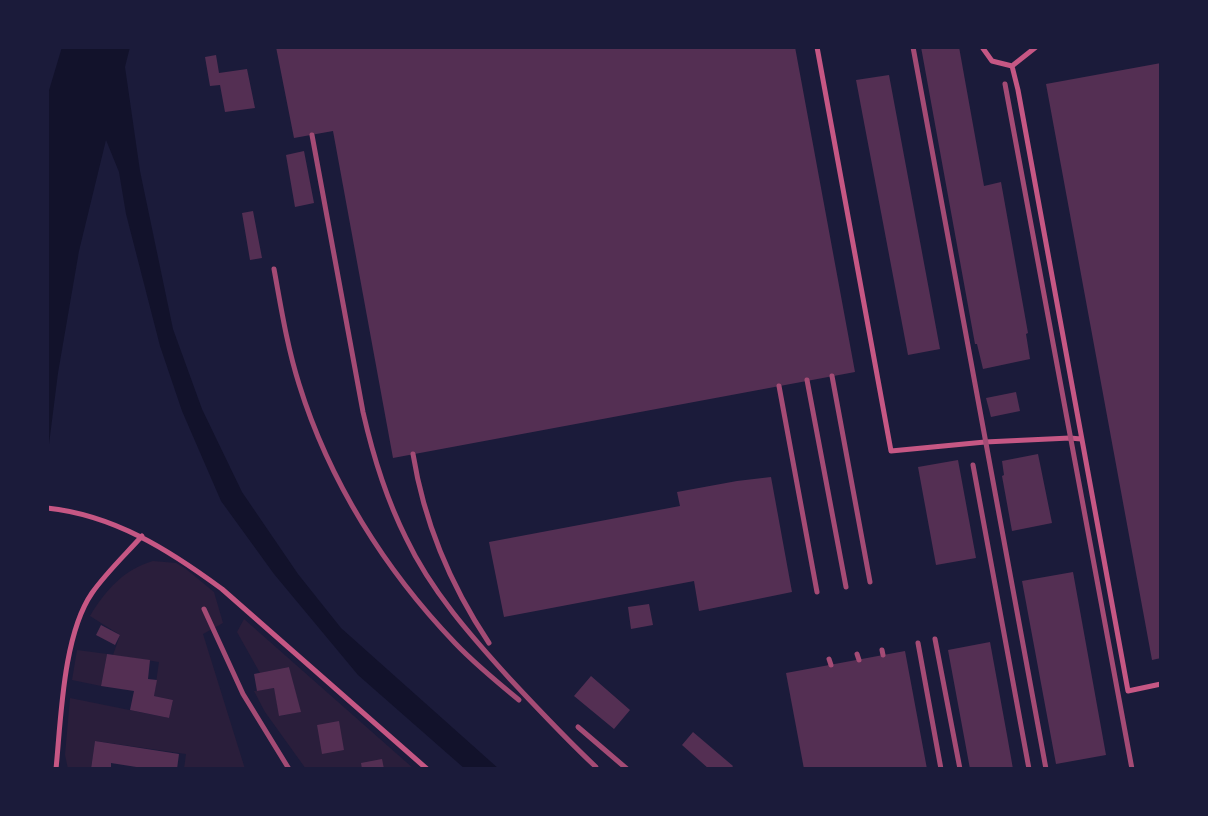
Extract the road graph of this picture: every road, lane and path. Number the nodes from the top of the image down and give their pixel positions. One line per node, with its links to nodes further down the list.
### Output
1 (817, 47): 5 (lane)
2 (982, 47): 4 (lane)
3 (1036, 47): 4 (lane)
4 (1012, 66): 5 (lane)
5 (1081, 439): 8 (lane)
6 (47, 508): 7 (lane)
7 (142, 536): 9 (lane); 10 (lane)
8 (1161, 684)
9 (56, 769)
10 (427, 769)

